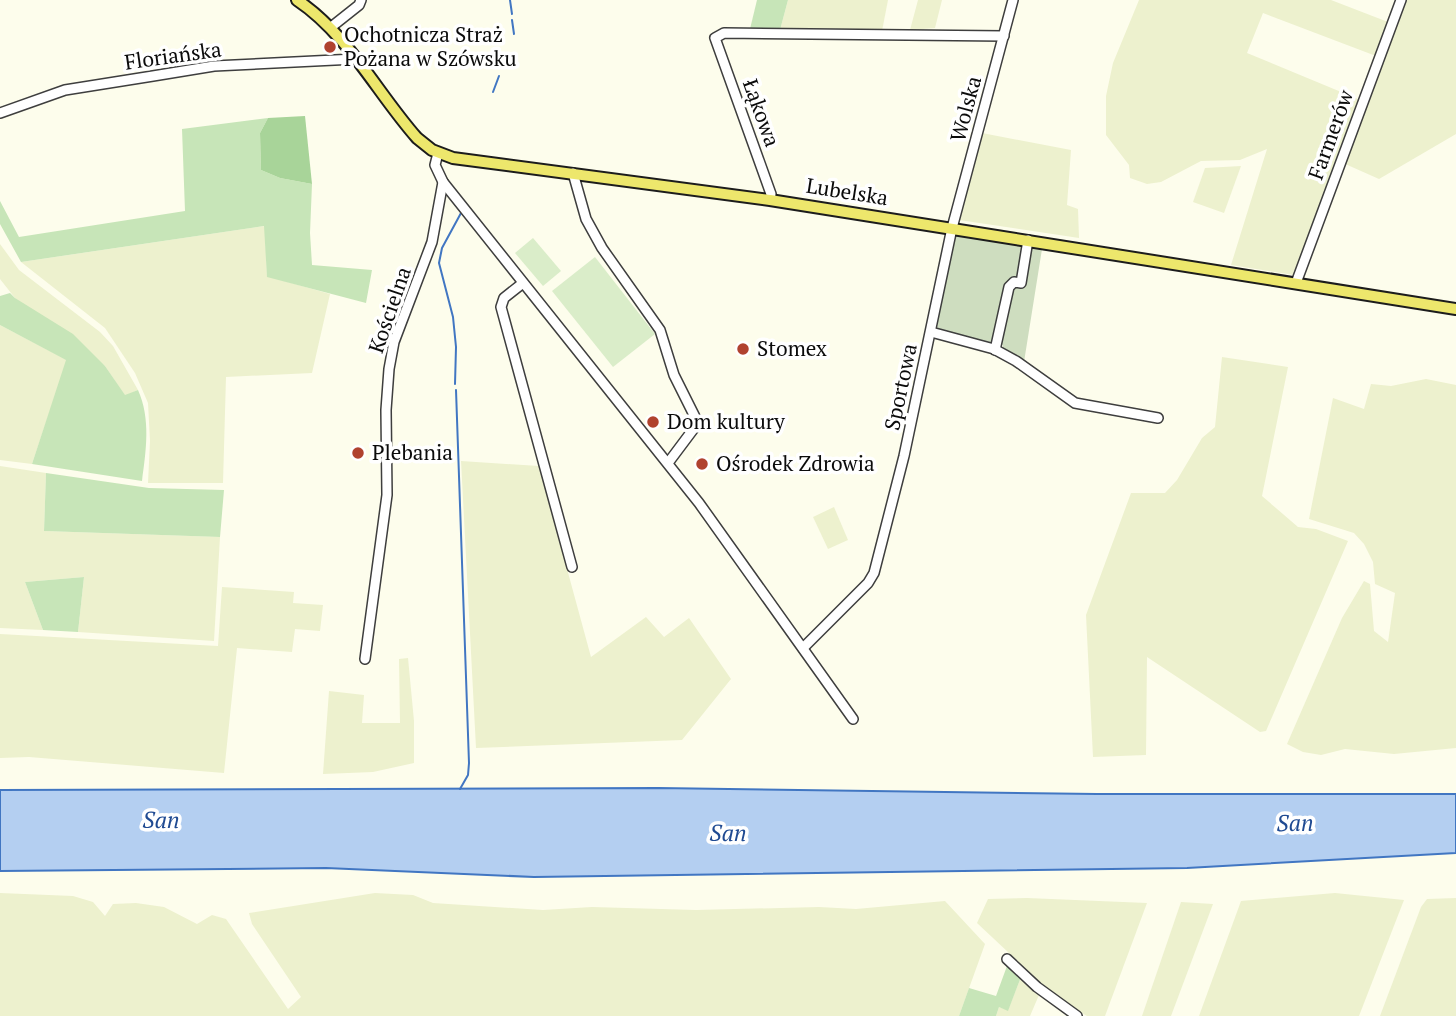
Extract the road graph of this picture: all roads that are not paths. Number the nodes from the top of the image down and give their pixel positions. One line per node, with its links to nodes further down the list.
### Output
1 (297, 0): 5 (main road, Lubelska)
2 (361, 0): 5 (street)
3 (1013, 0): 6 (street, Wolska)
4 (1401, 0): 16 (street, Farmerów)
5 (330, 28): 7 (main road, Lubelska)
6 (1004, 36): 12 (street, Łąkowa); 13 (street, Wolska)
7 (355, 59): 8 (street, Floriańska); 9 (main road, Lubelska)
8 (0, 113)
9 (438, 153): 10 (main road, Lubelska); 11 (street)
10 (573, 173): 12 (main road, Lubelska); 21 (street)
11 (443, 183): 15 (street); 24 (street, Kościelna)
12 (770, 200): 13 (main road, Lubelska)
13 (952, 228): 14 (main road, Lubelska); 18 (street, Sportowa)
14 (1028, 240): 16 (main road, Lubelska); 19 (street)
15 (523, 283): 21 (street); 22 (street)
16 (1296, 283): 17 (main road, Lubelska)
17 (1456, 309)
18 (931, 332): 19 (street); 23 (street, Sportowa)
19 (995, 349): 20 (street)
20 (1158, 418)
21 (668, 463): 23 (street)
22 (572, 568)
23 (803, 648): 25 (street)
24 (365, 659)
25 (853, 719)
26 (1007, 959): 27 (street)
27 (1077, 1016)

